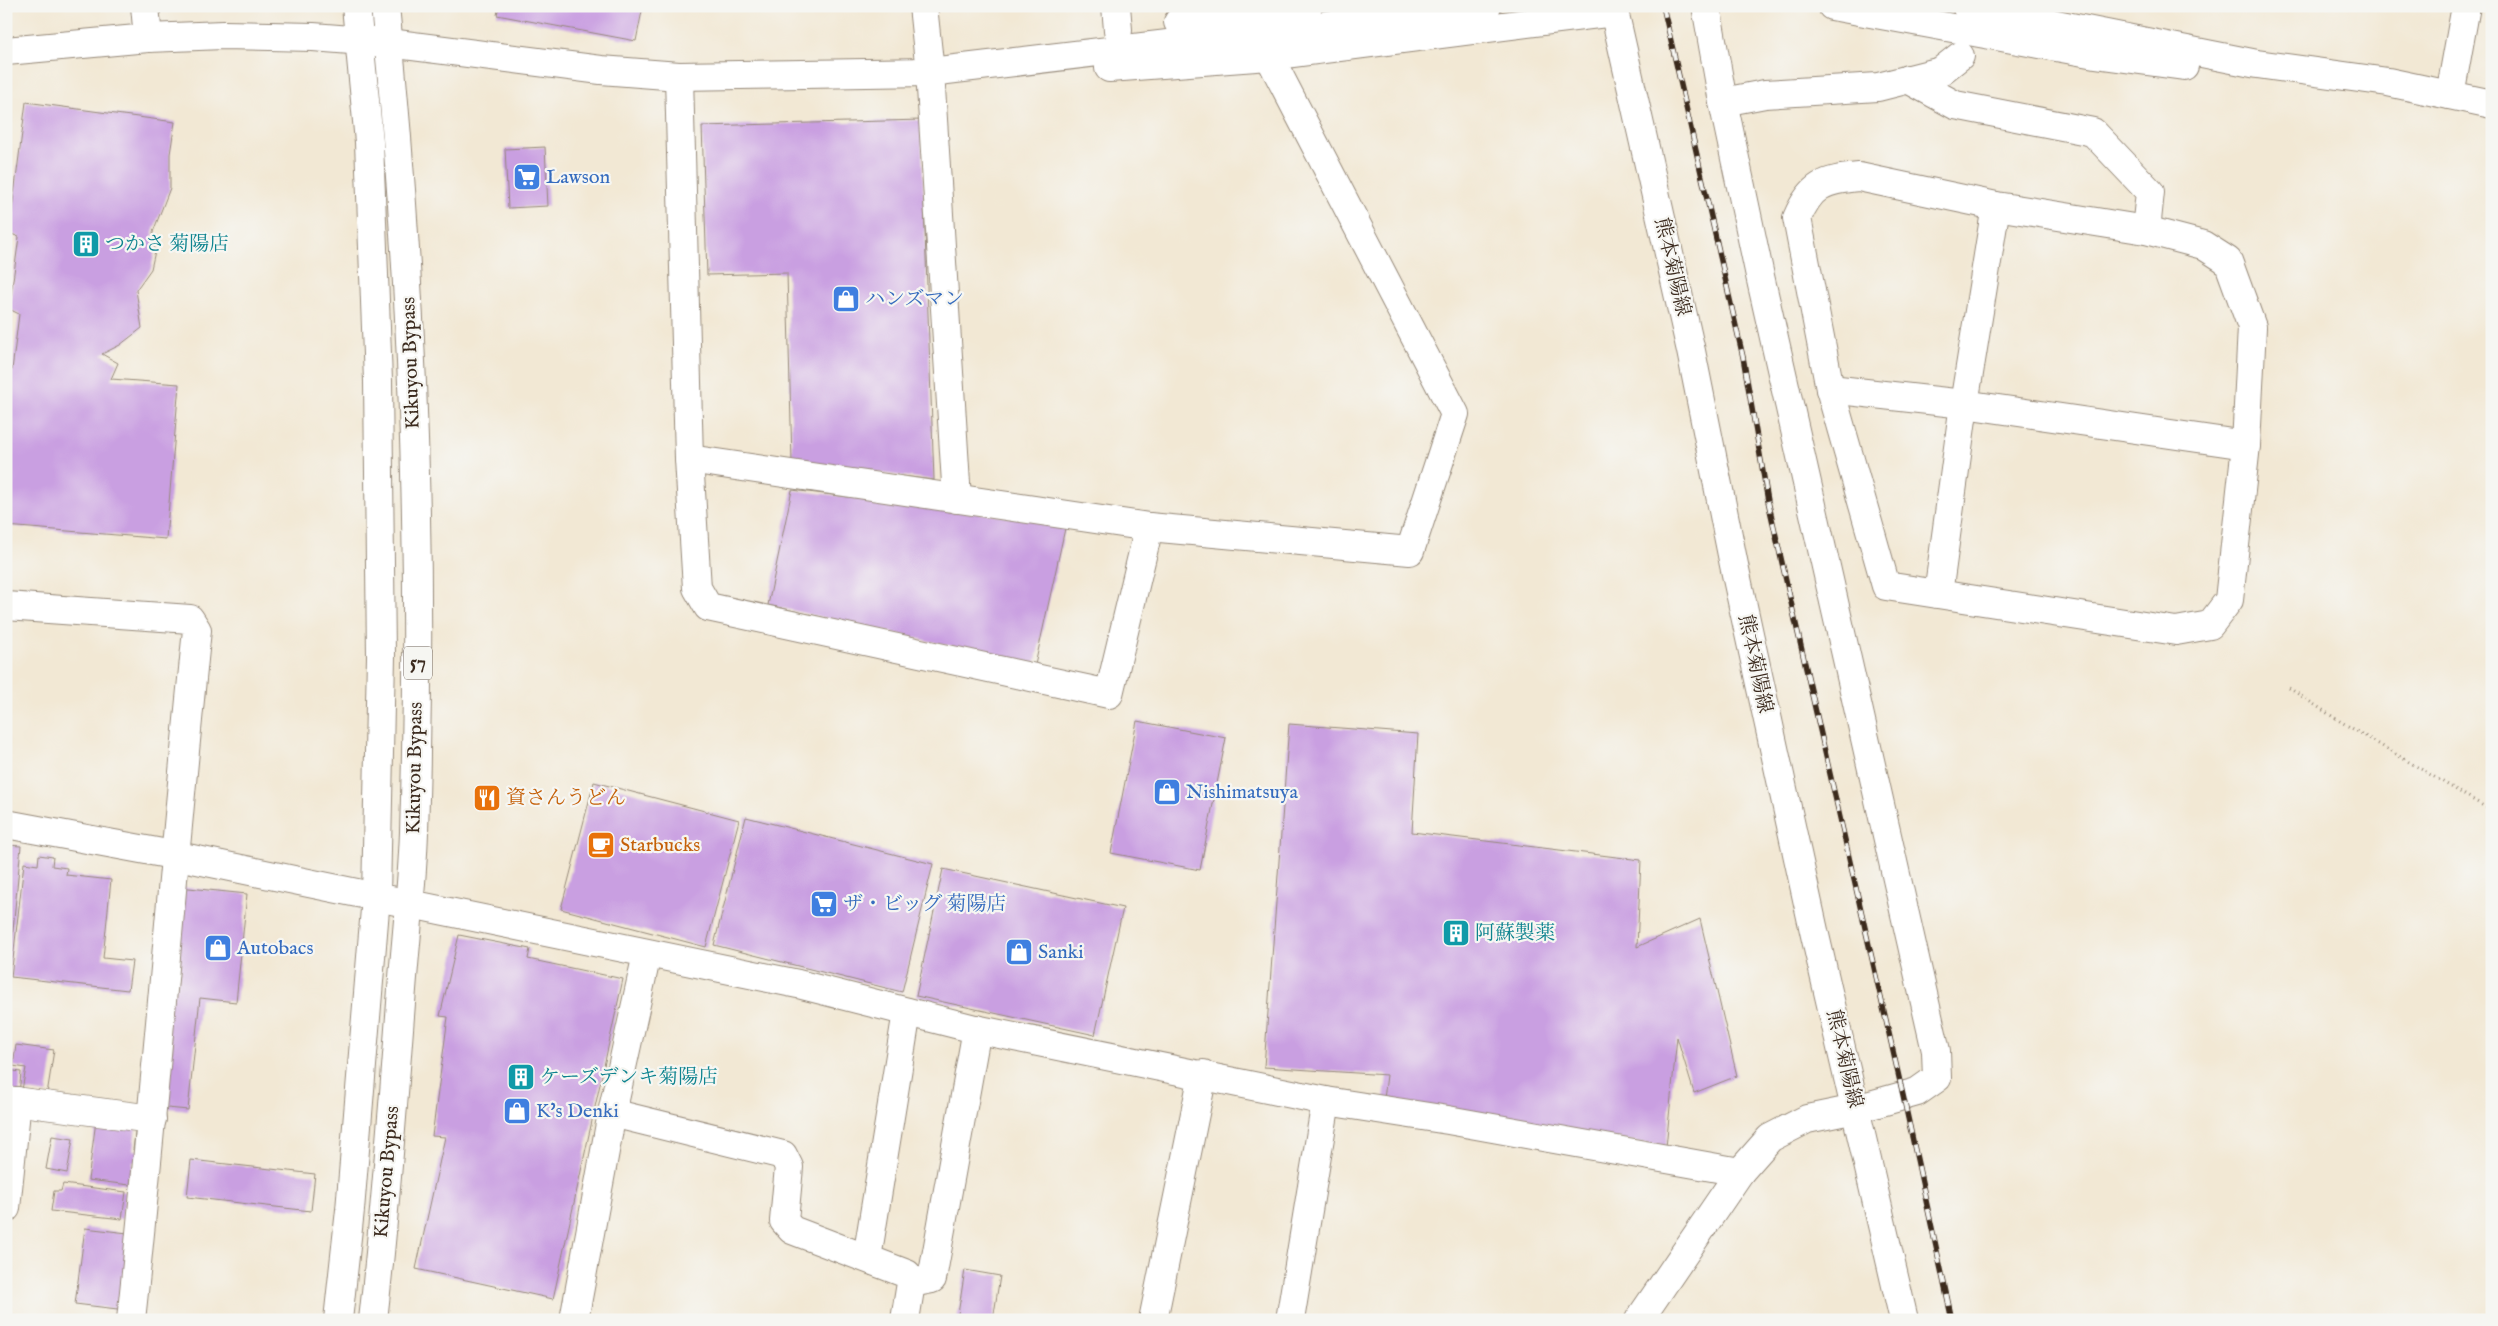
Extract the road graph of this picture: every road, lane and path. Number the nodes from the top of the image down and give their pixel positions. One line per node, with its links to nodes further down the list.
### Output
1 (145, 6): 14 (main road)
2 (356, 6): 15 (main road, Kikuyou Bypass / 57)
3 (386, 6): 16 (main road, Kikuyou Bypass / 57)
4 (923, 6): 22 (main road)
5 (1308, 6): 13 (main road)
6 (1487, 6): 20 (main road)
7 (1706, 6): 26 (main road)
8 (1832, 6): 21 (main road)
9 (1966, 6): 12 (main road)
10 (2466, 6): 25 (main road)
11 (1614, 9): 18 (main road); 50 (main road, 熊本菊陽線)
12 (2058, 14): 21 (main road)
13 (1117, 18): 20 (main road)
14 (148, 38): 15 (main road); 17 (main road)
15 (359, 40): 16 (main road); 42 (main road, Kikuyou Bypass / 57)
16 (389, 43): 23 (main road); 43 (main road, Kikuyou Bypass / 57)
17 (6, 51)
18 (1269, 56): 20 (main road); 35 (main road)
19 (1960, 56): 24 (main road)
20 (1024, 61): 22 (main road)
21 (2257, 64): 25 (main road)
22 (930, 72): 23 (main road); 34 (main road)
23 (679, 76): 33 (main road)
24 (1908, 79): 26 (main road); 29 (main road)
25 (2450, 95): 27 (main road)
26 (1723, 102): 50 (main road)
27 (2492, 104)
28 (1996, 206): 29 (main road); 30 (main road); 31 (main road)
29 (2146, 230): 32 (main road)
30 (1830, 389): 31 (main road); 36 (main road)
31 (1964, 404): 32 (main road); 36 (main road)
32 (2246, 445): 36 (main road)
33 (689, 459): 34 (main road); 35 (main road)
34 (957, 499): 35 (main road)
35 (1149, 527)
36 (1938, 594)
37 (6, 606): 41 (main road)
38 (2289, 688): 39 (path)
39 (2492, 811)
40 (6, 824): 41 (main road)
41 (174, 855): 42 (main road); 52 (main road)
42 (376, 896): 43 (main road); 58 (main road, Kikuyou Bypass / 57)
43 (409, 904): 44 (main road); 59 (main road, Kikuyou Bypass / 57)
44 (647, 954): 45 (main road); 51 (main road)
45 (908, 1012): 46 (main road); 55 (main road)
46 (977, 1029): 47 (main road); 56 (main road)
47 (1202, 1074): 49 (main road); 62 (main road)
48 (12, 1101): 52 (main road); 54 (main road)
49 (1326, 1101): 53 (main road); 63 (main road)
50 (1856, 1109): 53 (main road); 65 (main road, 熊本菊陽線)
51 (612, 1112): 55 (main road); 60 (main road)
52 (152, 1120): 57 (main road)
53 (1740, 1172): 64 (main road)
54 (6, 1208)
55 (868, 1258): 56 (main road)
56 (911, 1283): 61 (main road)
57 (131, 1320)
58 (338, 1320)
59 (373, 1320)
60 (574, 1320)
61 (905, 1320)
62 (1153, 1320)
63 (1290, 1320)
64 (1639, 1320)
65 (1904, 1320)

